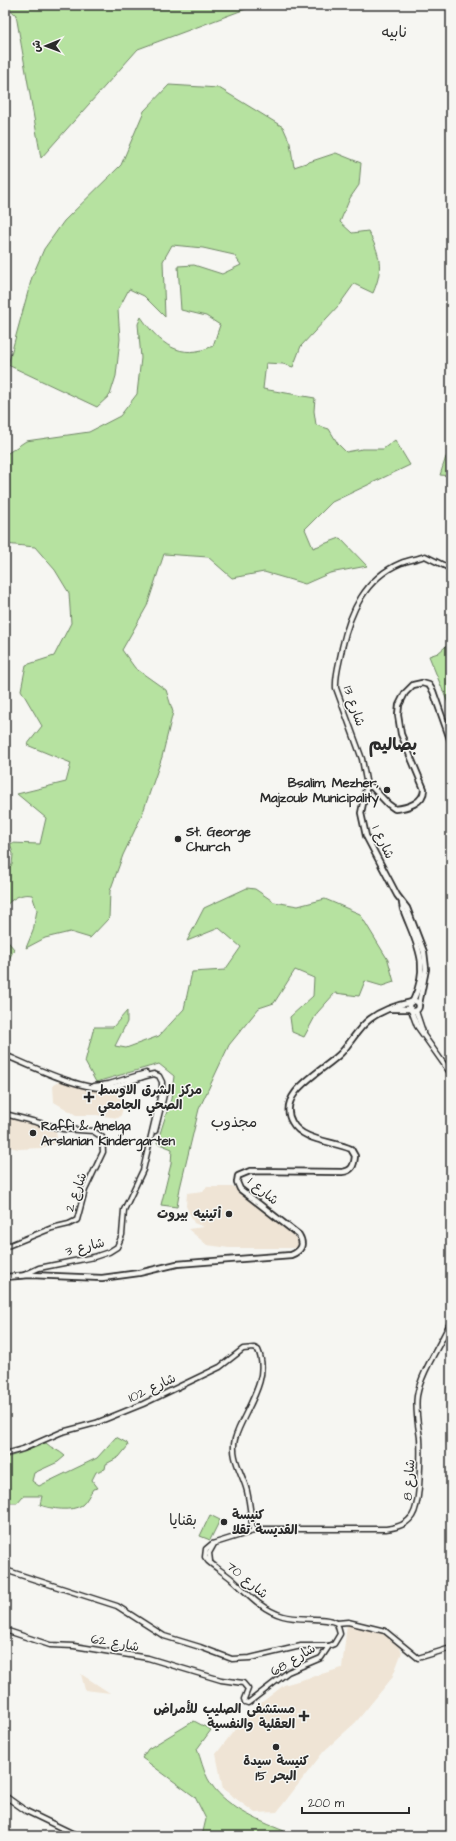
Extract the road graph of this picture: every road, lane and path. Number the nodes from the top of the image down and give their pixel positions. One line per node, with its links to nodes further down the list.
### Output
1 (451, 569): 3 (street, شارع 13)
2 (451, 742): 3 (main road)
3 (367, 786): 4 (main road, شارع 1)
4 (402, 903): 5 (main road, شارع 1); 6 (main road, شارع 1)
5 (412, 1002): 6 (main road); 7 (main road, شارع 1); 8 (main road)
6 (419, 1004): 9 (main road)
7 (389, 1009): 8 (main road, شارع 1); 15 (main road, شارع 1)
8 (411, 1009): 9 (main road); 10 (street)
9 (416, 1010): 10 (street)
10 (425, 1036): 12 (street)
11 (5, 1055): 15 (street, شارع 3)
12 (451, 1074)
13 (5, 1114): 14 (street, شارع 2)
14 (5, 1247)
15 (24, 1275): 16 (main road, شارع 1)
16 (5, 1277)
17 (451, 1321): 19 (street, شارع 8)
18 (5, 1454): 19 (street, شارع 102)
19 (253, 1531): 20 (street, شارع 8)
20 (213, 1565): 22 (street, شارع 70)
21 (5, 1570): 24 (street)
22 (337, 1623): 24 (street, شارع 68); 25 (street, شارع 70)
23 (5, 1630): 26 (street, شارع 62)
24 (329, 1646): 26 (street, شارع 68)
25 (451, 1648)
26 (245, 1702)
27 (5, 1796): 28 (street)
28 (78, 1836)

